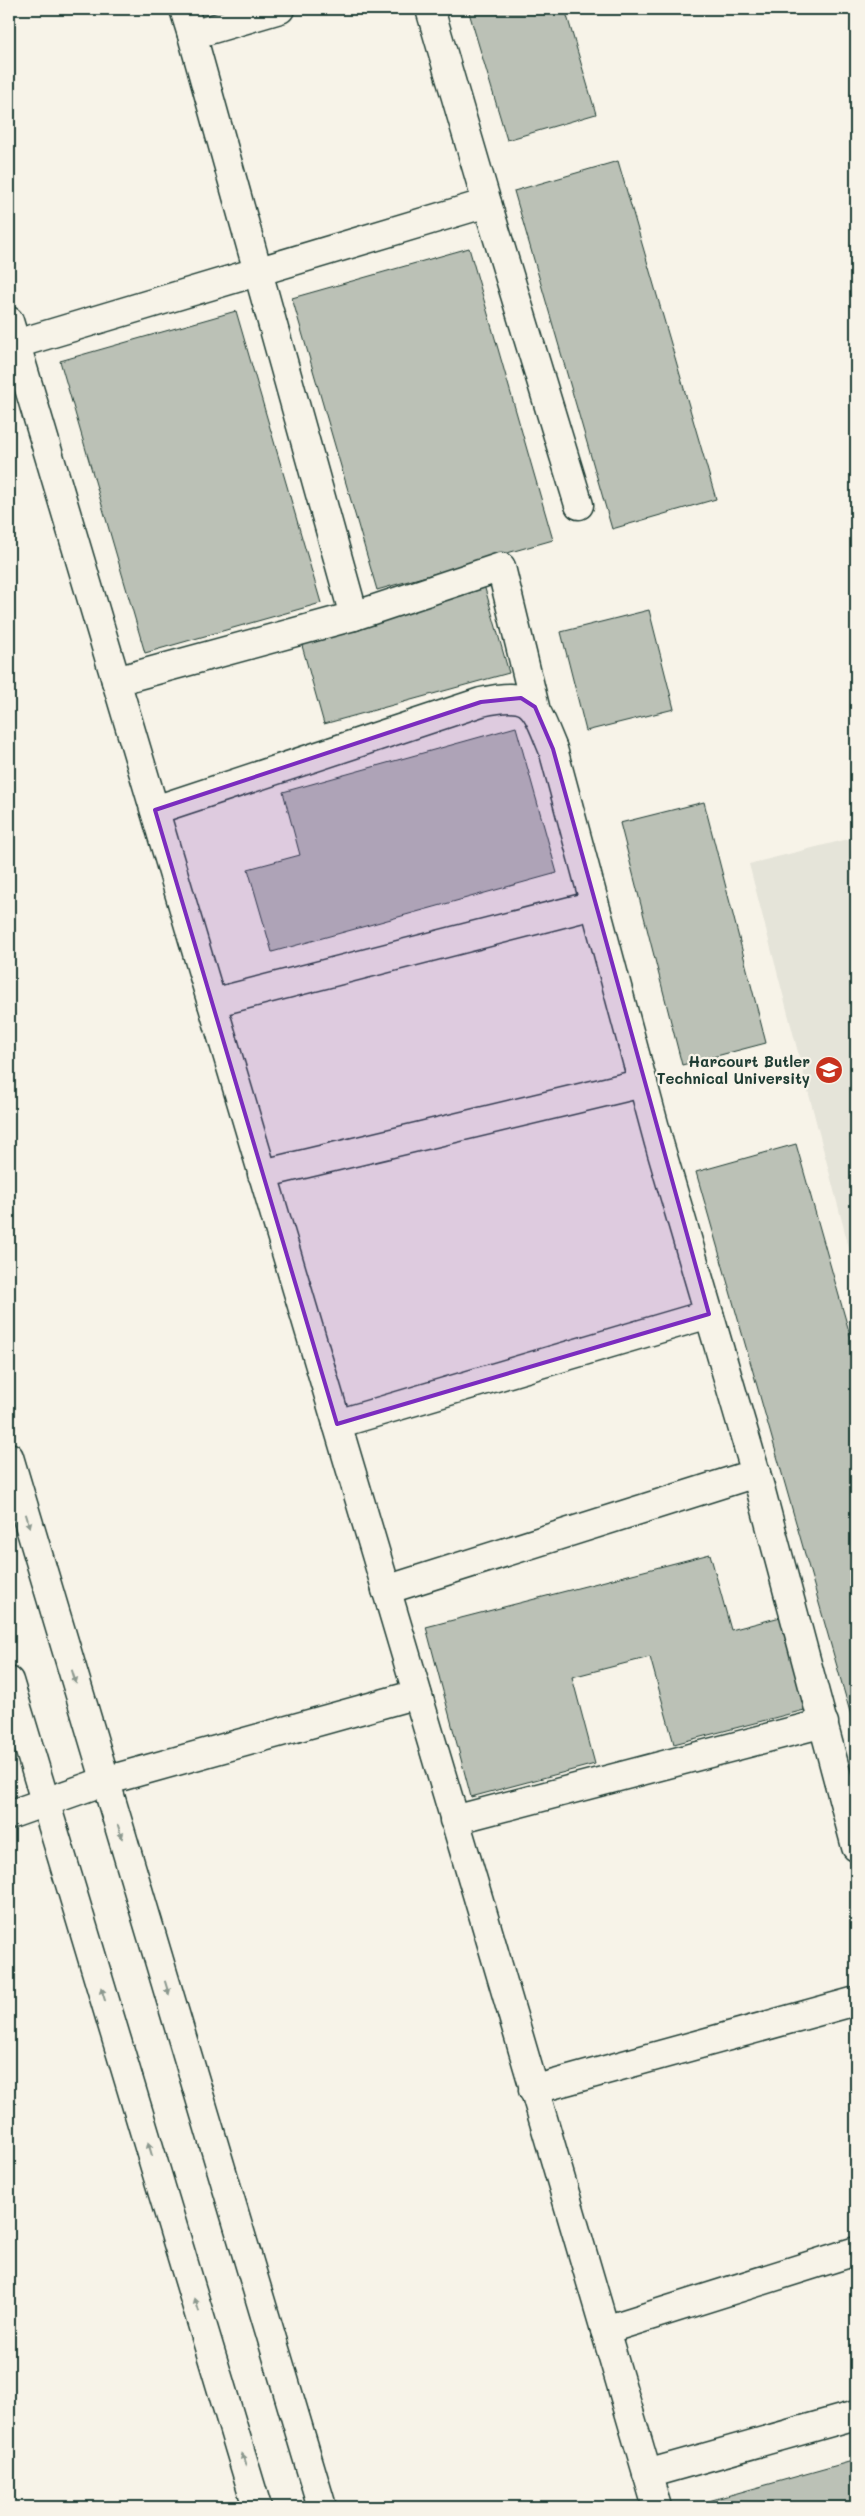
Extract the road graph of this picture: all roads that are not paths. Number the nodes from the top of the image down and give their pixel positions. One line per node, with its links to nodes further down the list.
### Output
1 (184, 9): 4 (street)
2 (280, 9): 4 (street)
3 (430, 9): 5 (street)
4 (192, 34): 6 (street)
5 (487, 203): 6 (street); 8 (street)
6 (257, 272): 7 (street); 9 (street)
7 (12, 332): 10 (street)
8 (579, 505)
9 (354, 616): 10 (street); 11 (street)
10 (116, 681): 12 (street)
11 (535, 707): 12 (street); 13 (street)
12 (154, 810): 14 (street)
13 (594, 905): 14 (street); 15 (street)
14 (212, 1003): 16 (street)
15 (642, 1083): 16 (street); 17 (street)
16 (262, 1174): 18 (street)
17 (709, 1314): 18 (street); 20 (street)
18 (337, 1424): 21 (street)
19 (9, 1457): 25 (street, one-way to 25)
20 (756, 1473): 21 (street); 24 (street)
21 (386, 1590): 23 (street)
22 (9, 1681): 26 (street)
23 (417, 1694): 25 (street); 28 (street)
24 (824, 1724): 28 (street); 29 (street)
25 (105, 1781): 26 (street); 37 (street, one-way to 37)
26 (46, 1803): 27 (street); 36 (street, one-way to 26)
27 (9, 1815)
28 (454, 1820): 31 (street)
29 (856, 1847)
30 (856, 2001): 31 (street)
31 (533, 2090): 33 (street)
32 (856, 2252): 33 (street)
33 (605, 2330): 35 (street)
34 (856, 2416): 35 (street)
35 (647, 2474): 38 (street)
36 (257, 2507)
37 (322, 2507)
38 (657, 2507)

